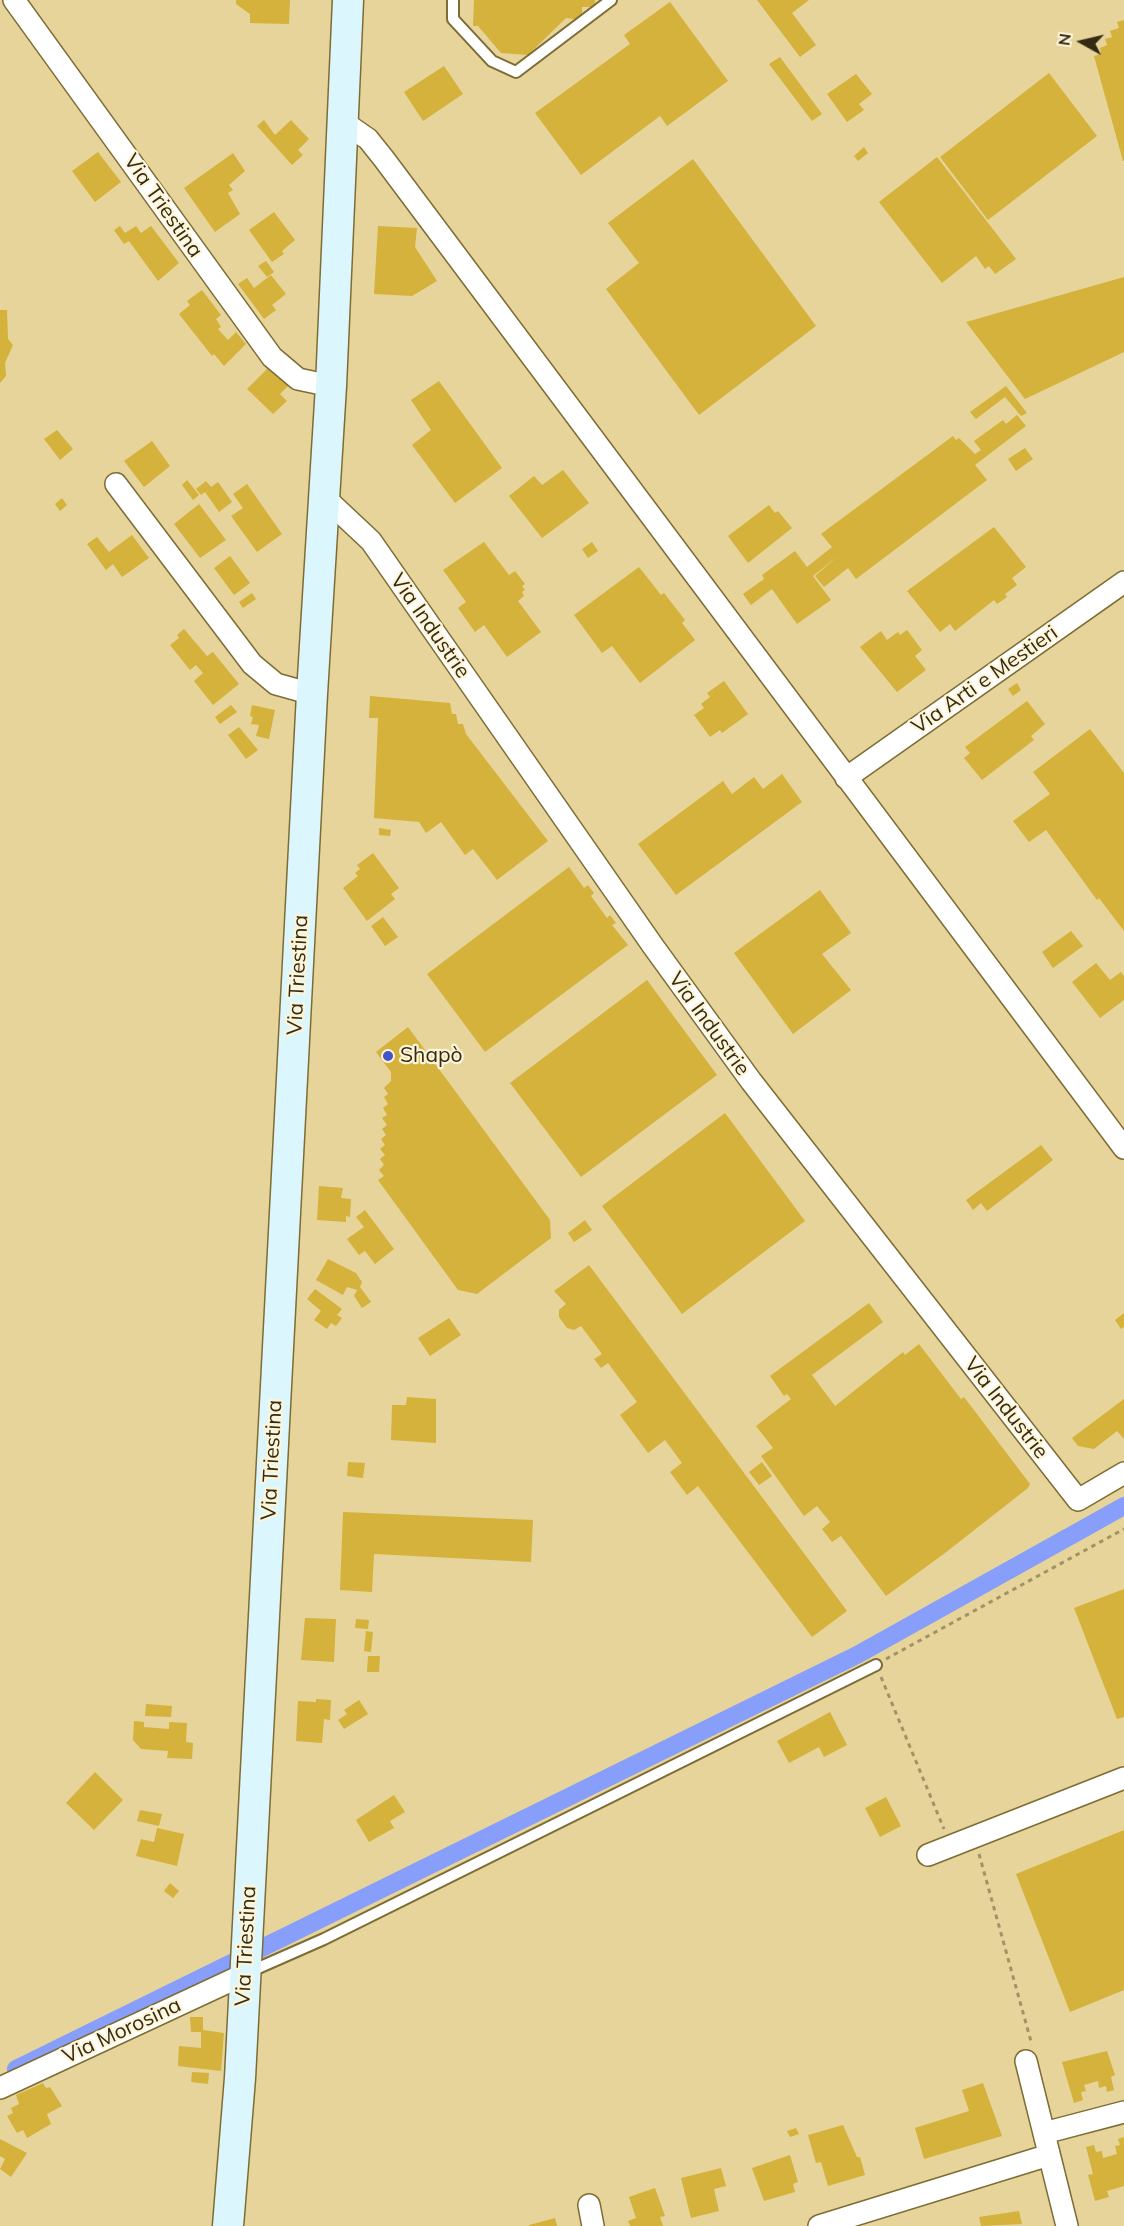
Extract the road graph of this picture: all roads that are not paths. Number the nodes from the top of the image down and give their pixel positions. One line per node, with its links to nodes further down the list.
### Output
1 (14, 0): 6 (street, Via Triestina)
2 (348, 0): 5 (main road, Via Triestina)
3 (453, 0): 4 (lane)
4 (610, 0)
5 (342, 121): 6 (main road, Via Triestina); 11 (street)
6 (331, 386): 8 (main road, Via Triestina)
7 (116, 484): 10 (street)
8 (323, 496): 10 (main road, Via Triestina); 13 (street, Via Industrie)
9 (1124, 582): 11 (street, Via Arti e Mestieri)
10 (312, 694): 17 (main road, Via Triestina)
11 (846, 778): 12 (street)
12 (1124, 1148)
13 (1124, 1473)
14 (876, 1665): 17 (lane)
15 (1124, 1778): 16 (street)
16 (928, 1855)
17 (245, 1969): 19 (street, Via Morosina); 24 (main road, Via Triestina)
18 (1026, 2061): 21 (street)
19 (0, 2088)
20 (1124, 2112): 21 (street)
21 (1044, 2133): 22 (street)
22 (1049, 2155): 26 (street); 27 (street)
23 (589, 2205): 25 (street)
24 (228, 2226)
25 (593, 2226)
26 (819, 2226)
27 (1067, 2226)

